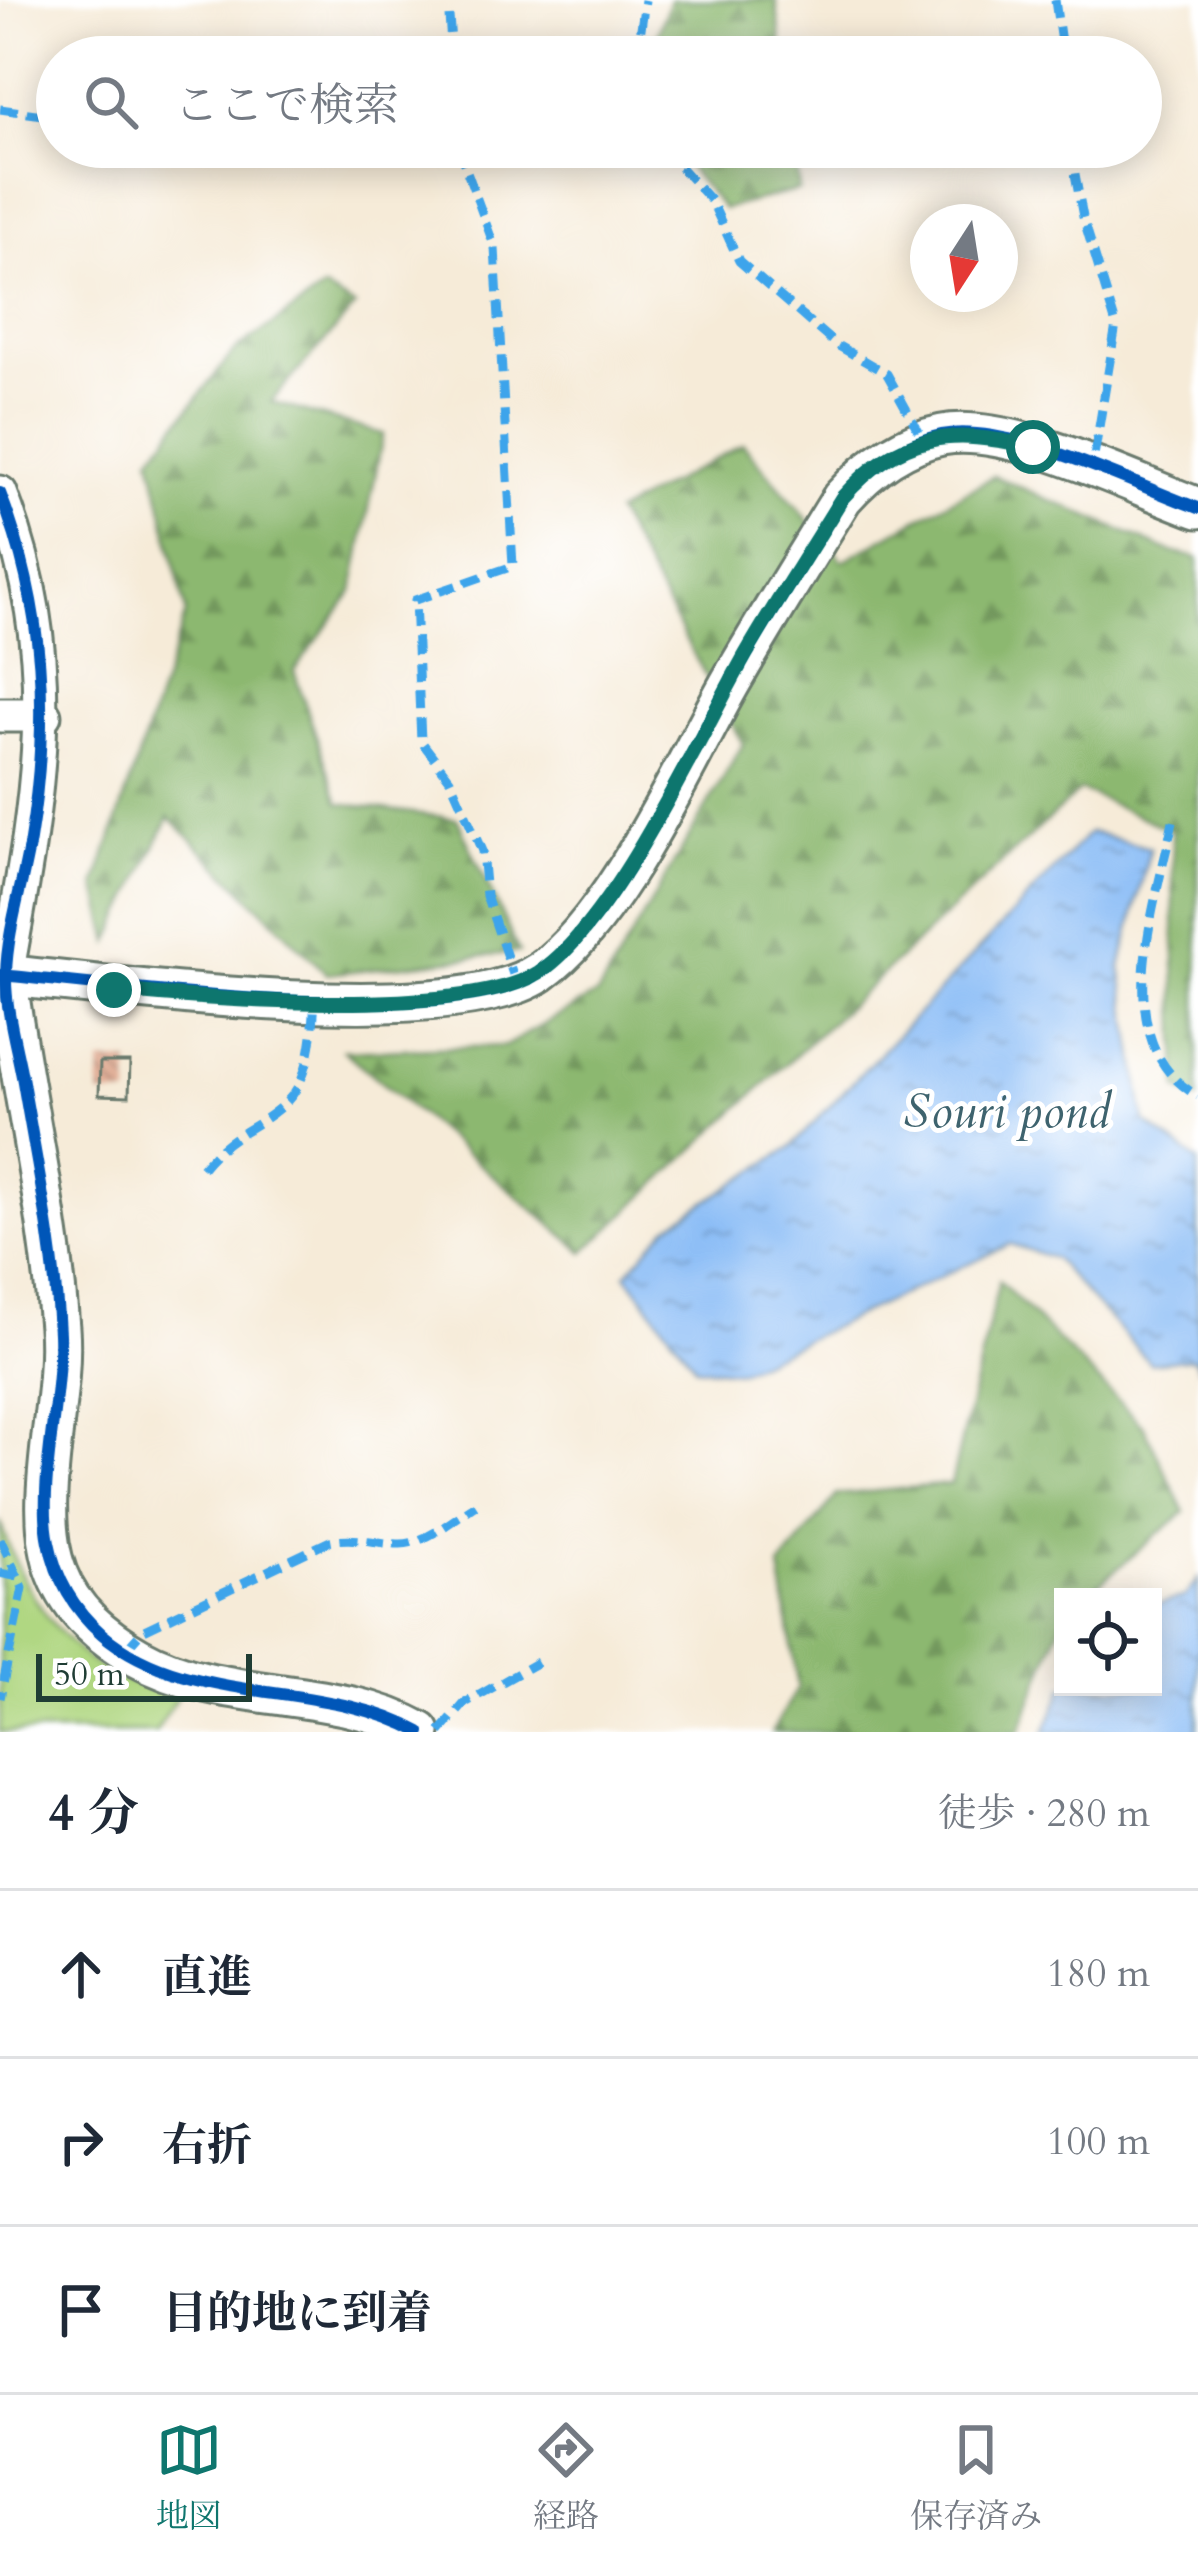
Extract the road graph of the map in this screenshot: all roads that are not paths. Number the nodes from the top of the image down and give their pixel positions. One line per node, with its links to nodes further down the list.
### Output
1 (0, 493): 4 (street)
2 (1198, 508): 5 (street)
3 (0, 715): 4 (street)
4 (44, 716): 5 (street)
5 (3, 975): 6 (street)
6 (420, 1732)

